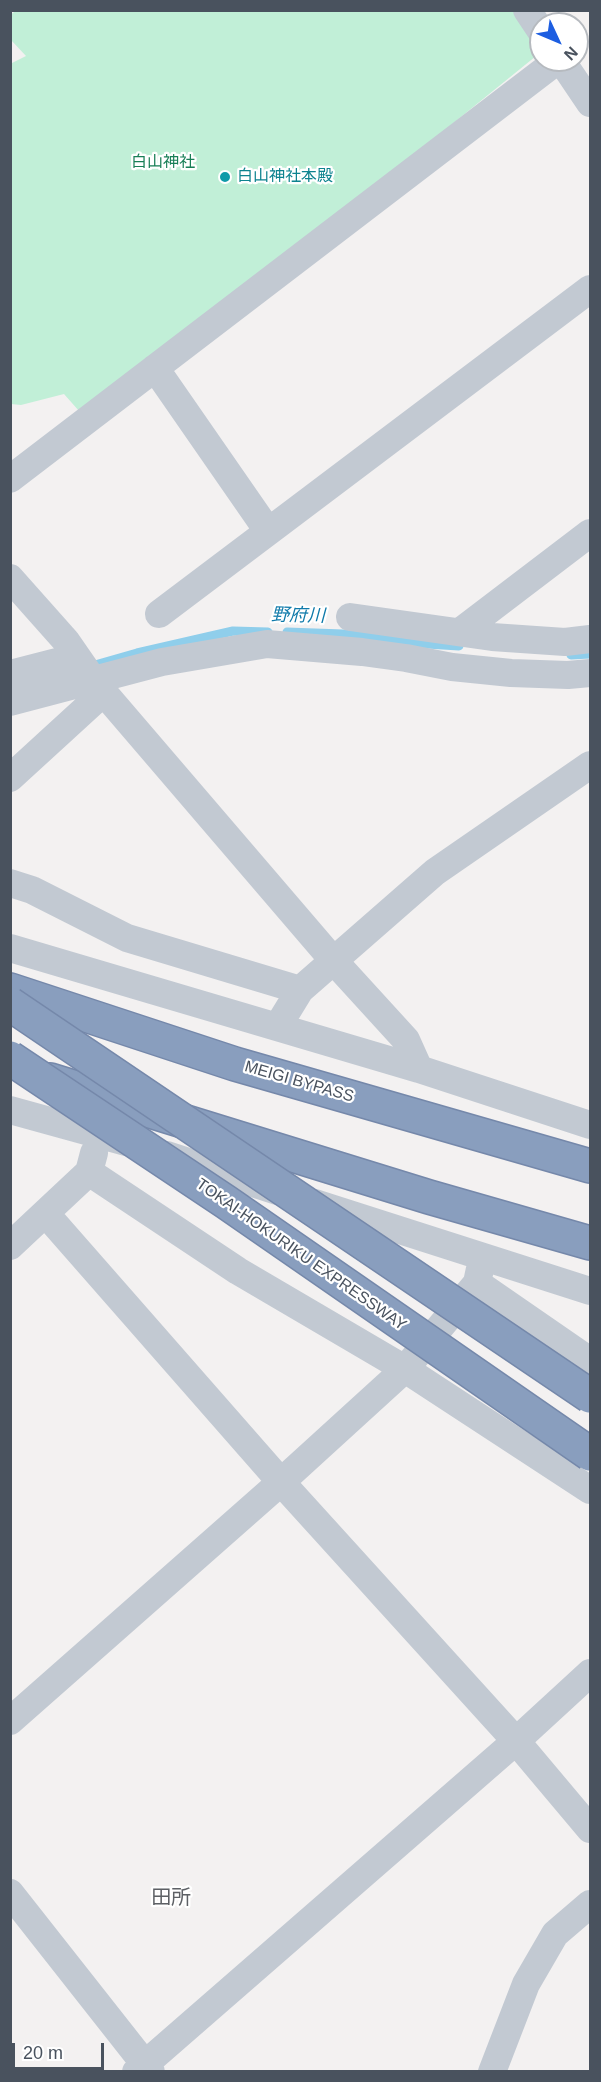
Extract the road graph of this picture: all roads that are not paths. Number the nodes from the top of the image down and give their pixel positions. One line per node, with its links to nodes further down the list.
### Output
1 (544, 72): 5 (street)
2 (569, 72): 3 (street)
3 (591, 103)
4 (591, 289): 7 (street)
5 (155, 368): 6 (street); 7 (street)
6 (10, 479)
7 (268, 531): 10 (street)
8 (591, 533): 12 (street)
9 (10, 578): 15 (street)
10 (159, 614)
11 (350, 617): 12 (street)
12 (460, 632): 13 (street)
13 (591, 639)
14 (591, 672): 15 (street)
15 (89, 673): 16 (street); 17 (street); 19 (street); 22 (street)
16 (10, 674)
17 (10, 702)
18 (591, 765): 22 (street)
19 (10, 778)
20 (10, 883): 24 (street)
21 (10, 948): 26 (street)
22 (333, 960): 24 (street); 28 (street)
23 (10, 990): 33 (highway, MEIGI BYPASS)
24 (300, 990): 26 (street)
25 (10, 1004): 43 (highway, bridge)
26 (278, 1026): 28 (street)
27 (10, 1058): 35 (highway, TOKAI-HOKURIKU EXPRESSWAY, bridge)
28 (419, 1069): 31 (street)
29 (10, 1070): 35 (highway, bridge); 37 (highway)
30 (10, 1110): 32 (street)
31 (591, 1125)
32 (99, 1134): 34 (street); 39 (street)
33 (591, 1166)
34 (89, 1172): 36 (street); 42 (street)
35 (226, 1202): 44 (highway, TOKAI-HOKURIKU EXPRESSWAY, bridge)
36 (46, 1214): 38 (street); 45 (street)
37 (591, 1243)
38 (10, 1246)
39 (480, 1270): 40 (street); 41 (street); 42 (street)
40 (591, 1291)
41 (591, 1361)
42 (405, 1369): 45 (street); 46 (street)
43 (591, 1396)
44 (591, 1454)
45 (281, 1482): 48 (street); 49 (street)
46 (591, 1490)
47 (591, 1673): 49 (street)
48 (10, 1721)
49 (516, 1741): 50 (street); 53 (street)
50 (591, 1829)
51 (10, 1893): 53 (street)
52 (591, 1904): 54 (street)
53 (144, 2069)
54 (492, 2072)

